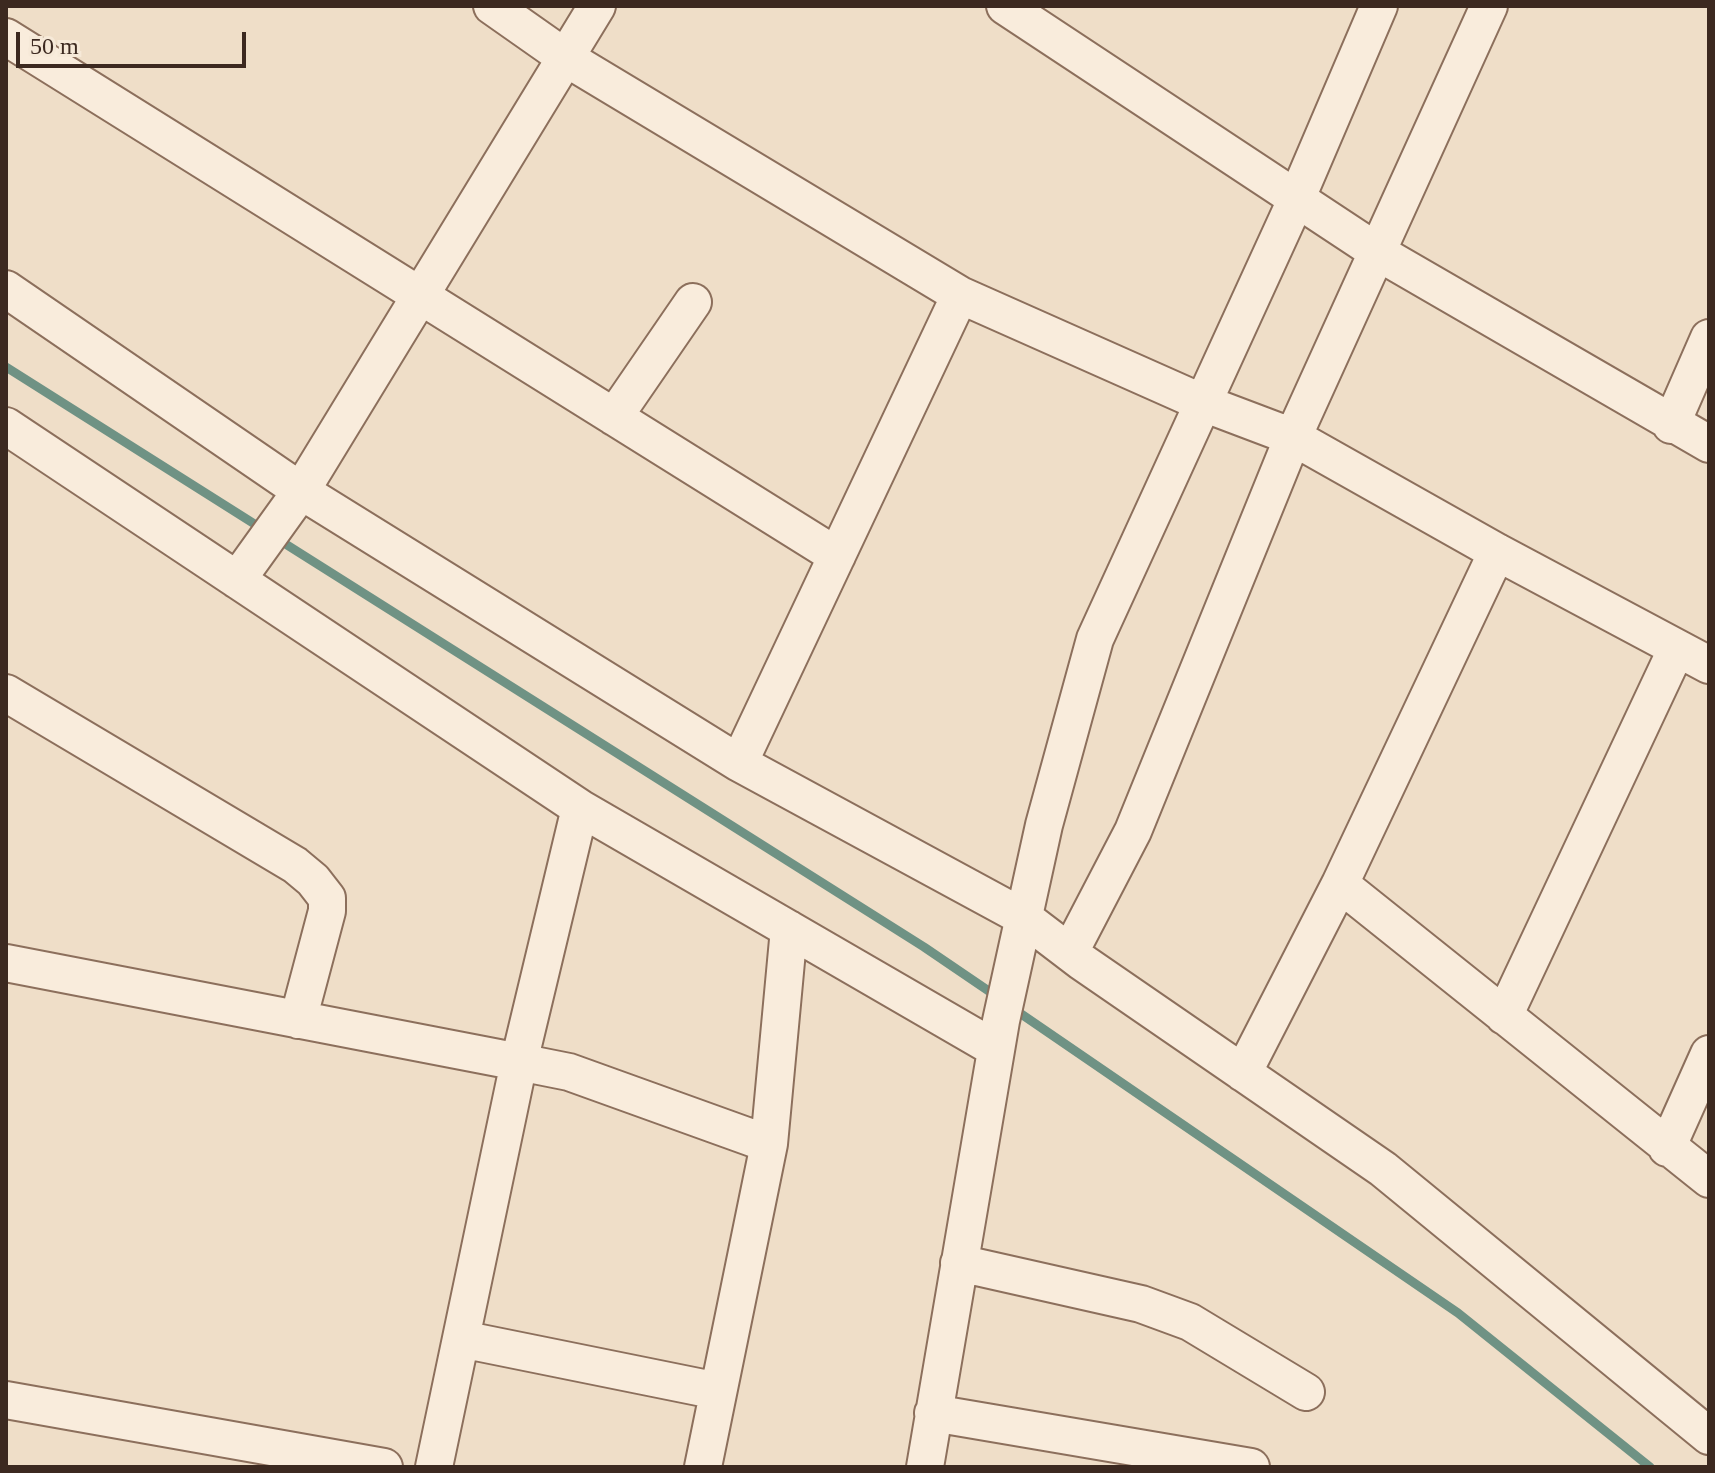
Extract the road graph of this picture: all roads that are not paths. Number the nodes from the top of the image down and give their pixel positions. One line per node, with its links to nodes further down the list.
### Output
1 (492, 6): 7 (street)
2 (597, 6): 7 (street)
3 (1005, 6): 8 (street)
4 (1379, 6): 8 (street)
5 (1489, 6): 9 (street)
6 (6, 37): 12 (street)
7 (566, 58): 11 (street); 12 (street)
8 (1296, 200): 9 (street); 15 (street)
9 (1379, 253): 17 (street); 19 (street)
10 (6, 289): 21 (street)
11 (960, 295): 15 (street); 23 (street)
12 (420, 297): 16 (street); 21 (street)
13 (693, 302): 16 (street)
14 (1709, 338): 17 (street)
15 (1203, 403): 19 (street); 31 (street)
16 (614, 417): 23 (street)
17 (1671, 425): 20 (street)
18 (6, 426): 24 (street)
19 (1293, 437): 22 (street); 33 (street)
20 (1709, 444)
21 (295, 499): 24 (street); 28 (street)
22 (1497, 552): 25 (street); 30 (street)
23 (837, 556): 28 (street)
24 (244, 571): 29 (street)
25 (1677, 648): 26 (street); 35 (street)
26 (1709, 665)
27 (7, 696): 36 (street)
28 (739, 763): 31 (street)
29 (580, 808): 32 (street); 39 (street)
30 (1340, 884): 35 (street); 40 (street)
31 (1022, 921): 33 (street); 37 (street)
32 (789, 929): 37 (street); 41 (street)
33 (1070, 952): 40 (street)
34 (6, 963): 36 (street)
35 (1504, 1016): 42 (street)
36 (298, 1020): 39 (street)
37 (998, 1035): 44 (street)
38 (1709, 1054): 42 (street)
39 (519, 1062): 41 (street); 45 (street)
40 (1243, 1073): 50 (street)
41 (769, 1144): 46 (street)
42 (1667, 1148): 43 (street)
43 (1709, 1179)
44 (959, 1263): 47 (street); 49 (street)
45 (461, 1339): 46 (street); 52 (street)
46 (718, 1391): 53 (street)
47 (1306, 1392)
48 (6, 1400): 51 (street)
49 (933, 1413): 54 (street); 55 (street)
50 (1709, 1436)
51 (384, 1467)
52 (434, 1467)
53 (703, 1467)
54 (925, 1467)
55 (1251, 1467)

